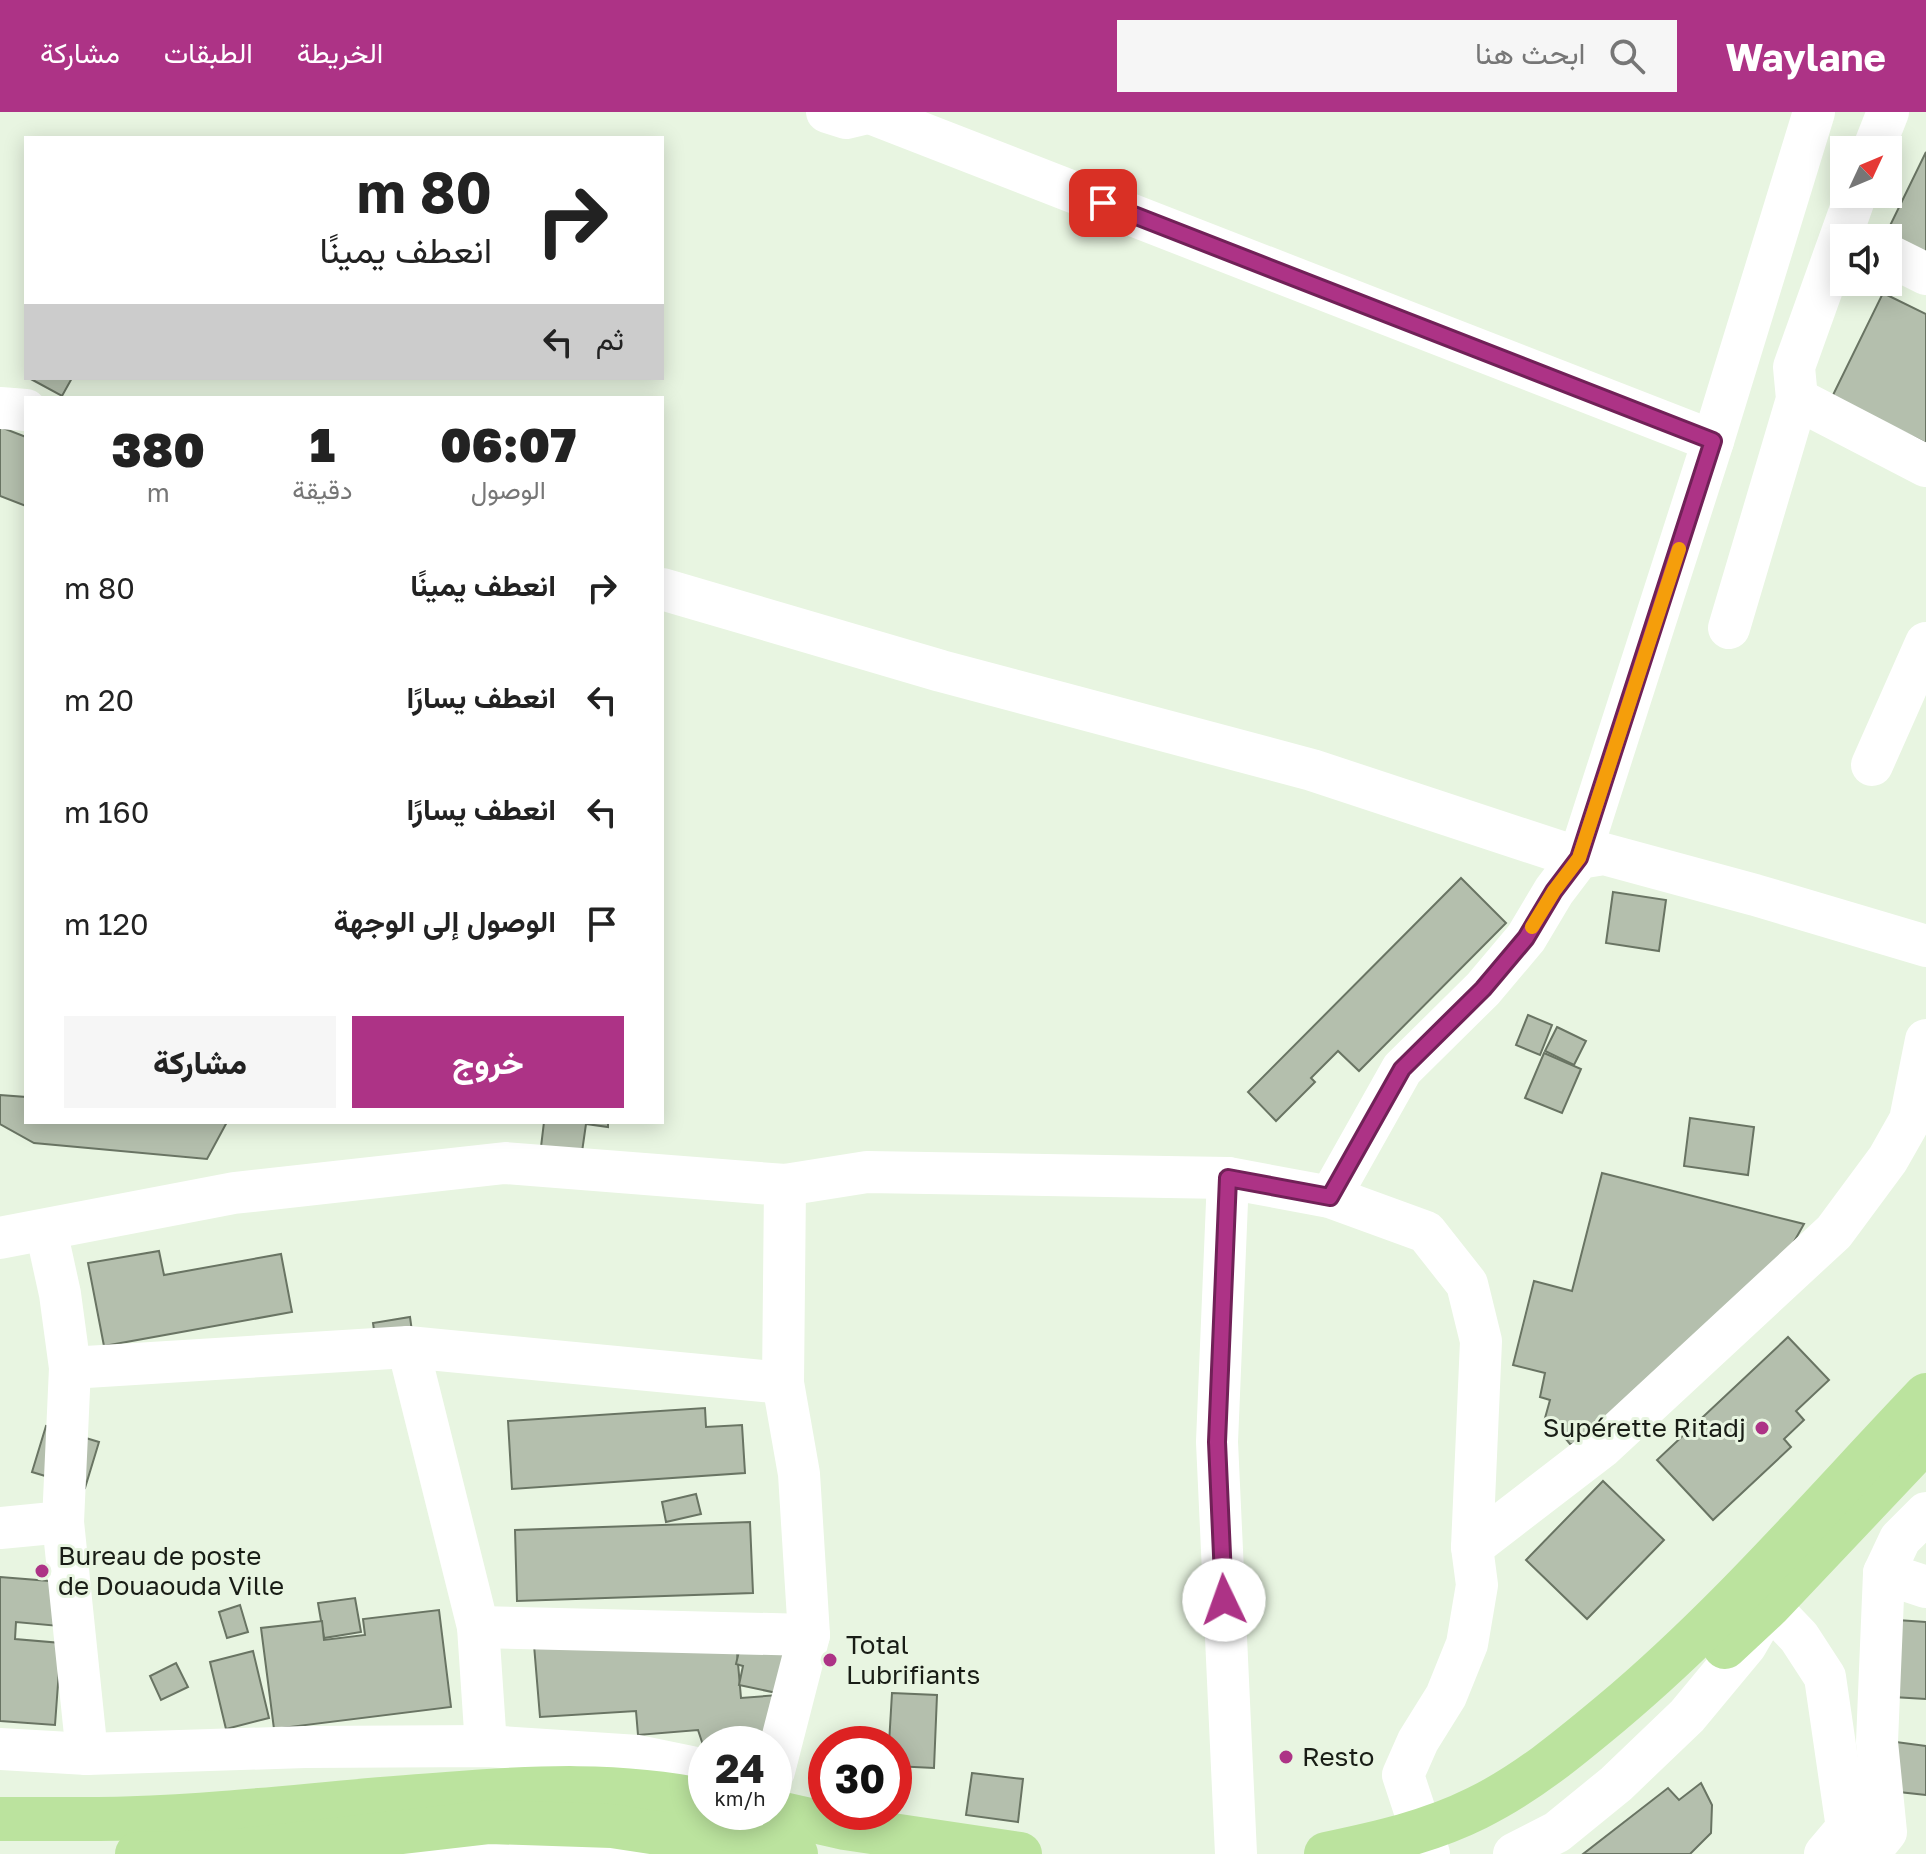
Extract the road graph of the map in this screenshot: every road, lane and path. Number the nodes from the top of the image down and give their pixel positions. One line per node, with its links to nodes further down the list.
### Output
1 (827, 112): 2 (street)
2 (870, 112): 12 (street)
3 (1814, 112): 12 (street)
4 (1888, 112): 5 (street)
5 (1879, 136)
6 (1851, 221): 9 (street)
7 (1902, 262): 8 (street)
8 (1926, 274)
9 (1797, 399): 13 (street); 15 (street)
10 (0, 408): 11 (street)
11 (24, 410)
12 (1713, 441): 18 (street)
13 (1926, 466)
14 (664, 590): 18 (street)
15 (1729, 628)
16 (1926, 643): 17 (street)
17 (1872, 765)
18 (1579, 858): 19 (street); 23 (street)
19 (1926, 946)
20 (1926, 1040): 34 (street)
21 (1228, 1178): 22 (street); 23 (street); 54 (street)
22 (785, 1185): 24 (street); 28 (street)
23 (1330, 1197): 34 (street)
24 (46, 1230): 25 (street); 27 (street)
25 (0, 1238)
26 (408, 1347): 27 (street); 28 (street); 38 (street)
27 (70, 1368): 32 (street)
28 (783, 1383): 39 (street)
29 (1926, 1395): 37 (main road)
30 (1926, 1440): 37 (main road)
31 (1926, 1513): 35 (street)
32 (63, 1522): 33 (street); 43 (street)
33 (0, 1528)
34 (1472, 1547): 48 (street)
35 (1884, 1573): 36 (street); 58 (street)
36 (1926, 1587)
37 (1759, 1594): 48 (main road); 56 (street); 57 (street)
38 (478, 1627): 39 (street); 41 (street)
39 (809, 1635): 40 (street)
40 (786, 1726)
41 (486, 1746): 43 (street); 44 (street)
42 (0, 1749): 43 (street)
43 (87, 1754)
44 (688, 1764)
45 (688, 1797): 47 (main road)
46 (792, 1816): 53 (main road)
47 (0, 1819)
48 (1427, 1847): 55 (main road)
49 (137, 1854): 52 (main road)
50 (413, 1854): 51 (street)
51 (645, 1854)
52 (796, 1854)
53 (1020, 1854)
54 (1236, 1854)
55 (1326, 1854)
56 (1514, 1854)
57 (1825, 1854)
58 (1868, 1854)

